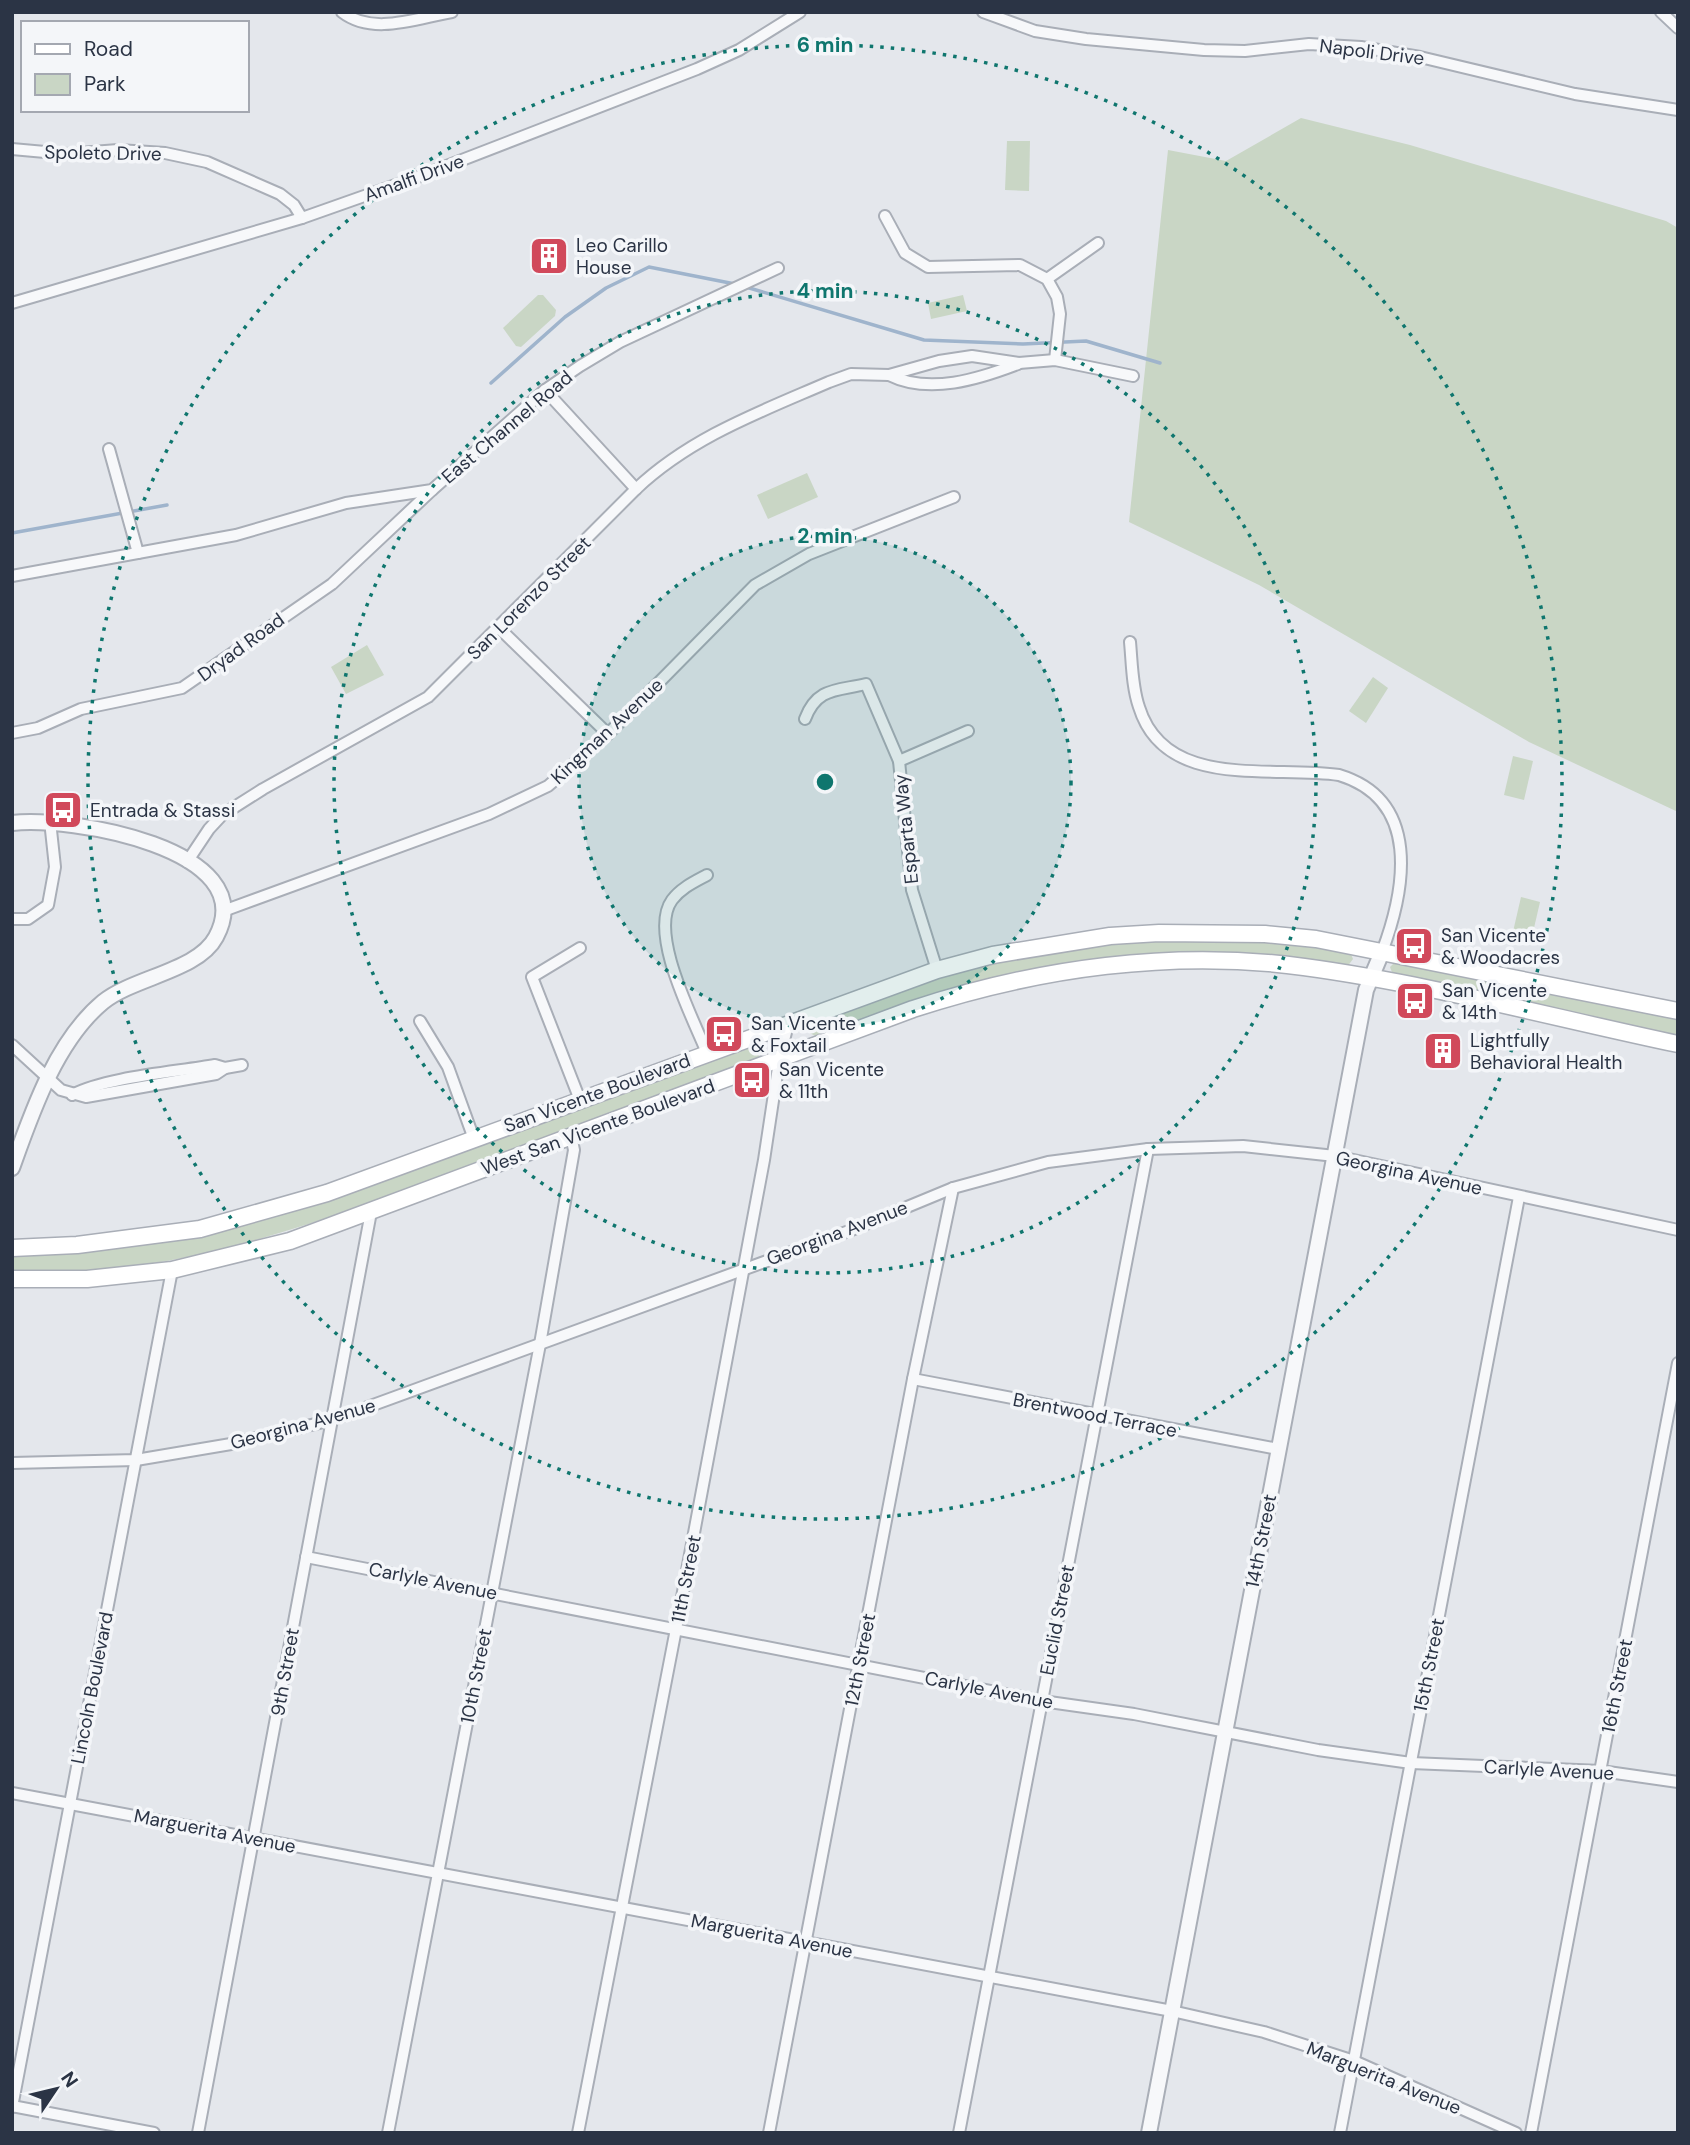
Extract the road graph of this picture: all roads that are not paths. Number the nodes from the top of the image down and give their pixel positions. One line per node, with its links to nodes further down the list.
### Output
1 (342, 12): 2 (street)
2 (452, 12)
3 (800, 12): 10 (street, Amalfi Drive)
4 (983, 12): 7 (street, Napoli Drive)
5 (1661, 12): 6 (street)
6 (1678, 27)
7 (1678, 110)
8 (12, 149): 10 (street, Spoleto Drive)
9 (885, 216): 13 (street)
10 (302, 218): 14 (street, Amalfi Drive)
11 (1098, 243): 13 (street)
12 (778, 268): 19 (street, East Channel Road)
13 (1047, 279): 15 (street)
14 (12, 303)
15 (1055, 360): 16 (street, San Lorenzo Street); 18 (street, San Lorenzo Street)
16 (1019, 363): 17 (street, San Lorenzo Street); 17 (street, San Lorenzo Street)
17 (889, 374): 21 (street, San Lorenzo Street)
18 (1133, 376)
19 (545, 390): 21 (street); 22 (street, East Channel Road)
20 (109, 449): 24 (street)
21 (636, 489): 26 (street, San Lorenzo Street)
22 (432, 490): 24 (street, East Channel Road); 30 (street, Dryad Road)
23 (954, 497): 31 (street, Kingman Avenue)
24 (138, 553): 25 (street, East Channel Road)
25 (12, 576)
26 (499, 628): 31 (street); 35 (street, San Lorenzo Street)
27 (1130, 642): 40 (street)
28 (805, 719): 32 (street, Esparta Way)
29 (968, 731): 32 (street)
30 (12, 733)
31 (608, 734): 37 (street, Kingman Avenue)
32 (899, 761): 41 (street, Esparta Way)
33 (50, 821): 34 (street); 35 (street); 38 (street)
34 (12, 824)
35 (187, 862): 37 (street)
36 (707, 875): 48 (street)
37 (226, 910): 51 (street)
38 (12, 919)
39 (580, 948): 52 (street)
40 (1382, 952): 41 (main road, San Vicente Boulevard); 42 (street, 14th Street); 43 (main road, San Vicente Boulevard)
41 (937, 970): 45 (main road, San Vicente Boulevard)
42 (1371, 978): 46 (main road, West San Vicente Boulevard); 49 (main road, West San Vicente Boulevard); 56 (street, 14th Street)
43 (1678, 1011)
44 (420, 1021): 54 (street)
45 (789, 1024): 48 (main road, San Vicente Boulevard); 49 (street, 11th Street)
46 (1678, 1044)
47 (12, 1045): 51 (street)
48 (706, 1054): 52 (main road, San Vicente Boulevard)
49 (779, 1061): 53 (main road, West San Vicente Boulevard); 63 (street, 11th Street)
50 (242, 1065): 51 (street)
51 (50, 1078): 57 (street)
52 (580, 1100): 54 (main road, San Vicente Boulevard)
53 (571, 1136): 60 (main road, West San Vicente Boulevard); 66 (street, 10th Street)
54 (474, 1139): 62 (main road, San Vicente Boulevard)
55 (1148, 1149): 56 (street, Georgina Avenue); 58 (street, Georgina Avenue); 69 (street, Euclid Street)
56 (1335, 1156): 59 (street, Georgina Avenue); 71 (street, 14th Street)
57 (12, 1168)
58 (953, 1188): 63 (street, Georgina Avenue); 68 (street, 12th Street)
59 (1519, 1197): 61 (street, Georgina Avenue); 80 (street, 15th Street)
60 (371, 1212): 64 (main road, West San Vicente Boulevard); 70 (street, 9th Street)
61 (1678, 1230)
62 (12, 1248)
63 (744, 1268): 66 (street, Georgina Avenue); 76 (street, 11th Street)
64 (172, 1270): 65 (main road, West San Vicente Boulevard); 72 (street, Lincoln Boulevard)
65 (12, 1279)
66 (540, 1344): 70 (street, Georgina Avenue); 75 (street, 10th Street)
67 (1678, 1363): 81 (street, 16th Street)
68 (913, 1379): 69 (street, Brentwood Terrace); 77 (street, 12th Street)
69 (1096, 1416): 71 (street, Brentwood Terrace); 78 (street, Euclid Street)
70 (332, 1420): 72 (street, Georgina Avenue); 74 (street, 9th Street)
71 (1278, 1449): 79 (street, 14th Street)
72 (136, 1460): 73 (street, Georgina Avenue); 84 (street, Lincoln Boulevard)
73 (12, 1463)
74 (306, 1557): 75 (street, Carlyle Avenue); 85 (street, 9th Street)
75 (492, 1593): 76 (street, Carlyle Avenue); 86 (street, 10th Street)
76 (676, 1629): 77 (street, Carlyle Avenue); 87 (street, 11th Street)
77 (859, 1665): 78 (street, Carlyle Avenue); 88 (street, 12th Street)
78 (1042, 1701): 79 (street, Carlyle Avenue); 89 (street, Euclid Street)
79 (1225, 1732): 80 (street, Carlyle Avenue); 90 (street, 14th Street)
80 (1410, 1763): 81 (street, Carlyle Avenue); 91 (street, 15th Street)
81 (1601, 1771): 82 (street, Carlyle Avenue); 102 (street, 16th Street)
82 (1678, 1783)
83 (12, 1793): 84 (street, Marguerita Avenue)
84 (70, 1804): 85 (street, Marguerita Avenue); 92 (street, Lincoln Boulevard)
85 (254, 1837): 86 (street, Marguerita Avenue); 94 (street, 9th Street)
86 (438, 1872): 87 (street, Marguerita Avenue); 95 (street, 10th Street)
87 (620, 1908): 88 (street, Marguerita Avenue); 96 (street, 11th Street)
88 (805, 1942): 89 (street, Marguerita Avenue); 97 (street, 12th Street)
89 (989, 1977): 90 (street, Marguerita Avenue); 98 (street, Euclid Street)
90 (1172, 2011): 91 (street, Marguerita Avenue); 99 (street, 14th Street)
91 (1354, 2061): 100 (street, 15th Street); 101 (street, Marguerita Avenue)
92 (12, 2106): 93 (street)
93 (154, 2133)
94 (198, 2133)
95 (388, 2133)
96 (578, 2133)
97 (769, 2133)
98 (959, 2133)
99 (1149, 2133)
100 (1340, 2133)
101 (1516, 2133)
102 (1531, 2133)

